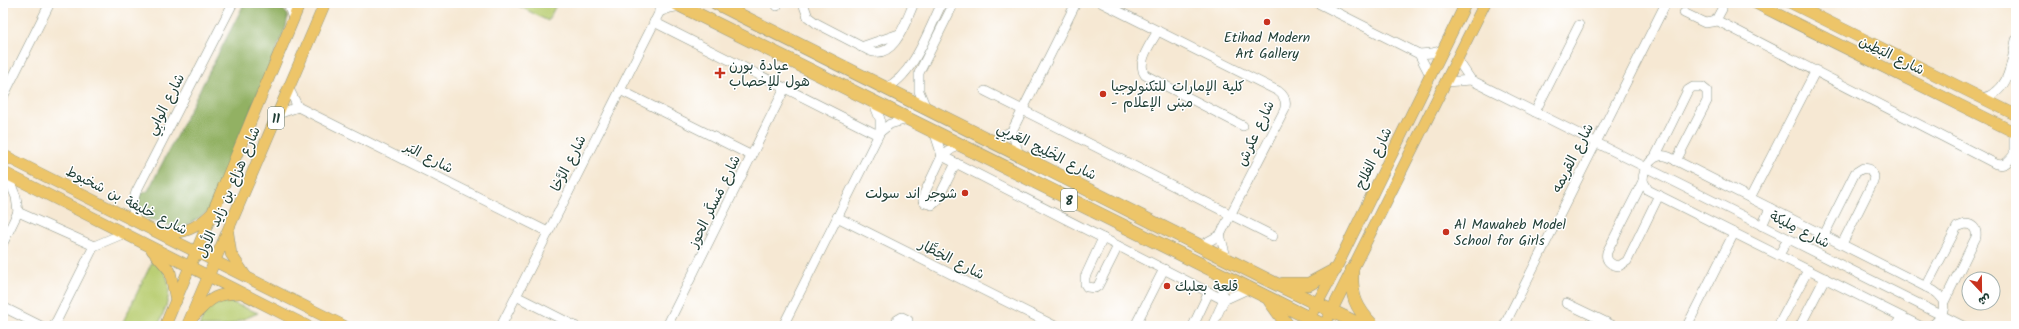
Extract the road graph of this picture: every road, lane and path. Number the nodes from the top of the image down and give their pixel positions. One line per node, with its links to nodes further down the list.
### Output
1 (50, 3): 42 (street)
2 (233, 3): 78 (street, شارع الوابِي)
3 (288, 3): 23 (street)
4 (300, 3): 23 (main road, شارع هزاع بن زايد الأول / 11)
5 (325, 3): 37 (main road, شارع هزاع بن زايد الأول / 11)
6 (716, 3): 39 (highway, شارع الخَلِيج العَربِي / 8)
7 (803, 3): 8 (street)
8 (914, 3)
9 (942, 3): 39 (street)
10 (954, 3): 46 (street)
11 (1076, 3): 47 (street)
12 (1102, 3): 27 (street, شارع عكرش)
13 (1318, 3): 30 (street)
14 (1466, 3): 29 (main road, شارع الفلاح)
15 (1485, 3): 31 (main road)
16 (1666, 3): 58 (street, شارع القريمه)
17 (1755, 3): 55 (main road, شارع البَطِين)
18 (1791, 3): 43 (main road, شارع البَطِين)
19 (678, 5): 21 (street, شارع الرَّخا); 44 (highway, 8)
20 (1724, 5): 24 (street)
21 (659, 8): 25 (street, شارع الرَّخا)
22 (1684, 13): 24 (street)
23 (293, 19): 74 (main road, شارع هزاع بن زايد الأول / 11)
24 (1716, 20): 33 (street)
25 (654, 22): 38 (street); 40 (street, شارع الرَّخا)
26 (1579, 25): 48 (street)
27 (1158, 31): 52 (street); 76 (street, شارع عكرش)
28 (2016, 40): 32 (street)
29 (1443, 50): 30 (street); 34 (main road, شارع الفلاح)
30 (1420, 54): 34 (street)
31 (1457, 59): 35 (street, شارع مِليكة); 36 (main road)
32 (2013, 68): 43 (street)
33 (1816, 70): 60 (street); 72 (street)
34 (1430, 75): 102 (main road, شارع الفلاح)
35 (1471, 80): 36 (street); 48 (street, شارع مِليكة)
36 (1446, 82): 103 (main road)
37 (288, 88): 45 (street); 49 (main road, شارع هزاع بن زايد الأول / 11)
38 (786, 88): 56 (street); 63 (street, شارع مَسكَر الحوز)
39 (886, 88): 46 (highway, شارع الخَلِيج العَربِي / 8)
40 (620, 90): 63 (street); 81 (street, شارع الرَّخا)
41 (985, 91): 47 (street, شارع الخَلِيج العَربِي)
42 (3, 97)
43 (1982, 98): 50 (main road, شارع البَطِين)
44 (873, 101): 51 (highway, 8); 56 (street)
45 (298, 107): 49 (street); 81 (street, شارع البَر)
46 (927, 109): 57 (highway, شارع الخَلِيج العَربِي / 8)
47 (1023, 110): 54 (street); 76 (street, شارع الخَلِيج العَربِي)
48 (1535, 112): 58 (street, شارع مِليكة)
49 (278, 114): 80 (main road, شارع هزاع بن زايد الأول / 11)
50 (2016, 115)
51 (908, 119): 53 (highway, 8); 56 (street)
52 (1243, 126)
53 (934, 131): 59 (highway, 8); 64 (street)
54 (1012, 131): 57 (street); 62 (street)
55 (2015, 132): 60 (street)
56 (879, 133): 77 (street)
57 (991, 141): 62 (highway, شارع الخَلِيج العَربِي / 8)
58 (1596, 143): 68 (street, شارع مِليكة); 146 (street, شارع القريمه)
59 (959, 144): 64 (street); 105 (highway, 8)
60 (2015, 154)
61 (3, 155): 78 (main road, شارع خليفة بن شخبوط)
62 (1019, 155): 95 (highway, شارع الخَلِيج العَربِي / 8)
63 (752, 156): 134 (street, شارع مَسكَر الحوز)
64 (942, 156): 67 (street); 67 (street)
65 (1656, 157): 66 (street, شارع مِليكة); 66 (street); 68 (street)
66 (1676, 160): 72 (street, شارع مِليكة)
67 (956, 163): 88 (street)
68 (1646, 168): 70 (street); 79 (street, شارع مِليكة)
69 (4, 173): 75 (street); 82 (main road)
70 (1643, 181): 71 (street); 71 (street)
71 (1659, 195): 84 (street)
72 (1750, 198): 73 (street, شارع مِليكة)
73 (1770, 208): 79 (street); 86 (street, شارع مِليكة)
74 (214, 211): 83 (main road); 96 (main road, شارع هزاع بن زايد الأول / 11)
75 (18, 212): 90 (street); 93 (street)
76 (1232, 213): 85 (street, شارع عكرش); 87 (street, شارع الخَلِيج العَربِي)
77 (837, 217): 135 (street); 138 (street, شارع الخِطَّار)
78 (136, 220): 83 (main road, شارع خليفة بن شخبوط)
79 (1762, 226): 89 (street, شارع مِليكة)
80 (228, 232): 99 (main road, شارع هزاع بن زايد الأول / 11); 107 (main road)
81 (548, 232): 114 (street, شارع الرَّخا)
82 (125, 233): 92 (main road); 93 (street)
83 (158, 233): 96 (main road, شارع خليفة بن شخبوط)
84 (1734, 233): 97 (street); 148 (street)
85 (1220, 235): 95 (street); 98 (street)
86 (1824, 235): 91 (street, شارع مِليكة); 91 (street, شارع مِليكة)
87 (1272, 236)
88 (1103, 238): 94 (street); 94 (street)
89 (1788, 239): 97 (street); 123 (street, شارع مِليكة)
90 (3, 243)
91 (1842, 244): 110 (street, شارع مِليكة)
92 (148, 245): 100 (main road); 117 (main road)
93 (94, 246): 128 (street)
94 (1118, 246): 101 (street)
95 (1200, 246): 98 (highway, شارع الخَلِيج العَربِي / 8)
96 (197, 252): 99 (main road, شارع خليفة بن شخبوط); 100 (main road, شارع هزاع بن زايد الأول / 11)
97 (1779, 256): 104 (street)
98 (1227, 260): 109 (highway, شارع الخَلِيج العَربِي / 8)
99 (214, 261): 106 (main road, شارع هزاع بن زايد الأول / 11); 107 (main road, شارع خليفة بن شخبوط)
100 (191, 267): 106 (main road); 117 (main road, شارع هزاع بن زايد الأول / 11)
101 (1164, 269): 112 (street); 139 (street)
102 (1335, 270): 109 (highway); 120 (main road, شارع الفلاح)
103 (1352, 270): 122 (main road); 145 (highway)
104 (1808, 270): 108 (street); 149 (street)
105 (1219, 275): 111 (highway, 8); 116 (street)
106 (207, 276): 113 (main road); 126 (main road, شارع هزاع بن زايد الأول / 11)
107 (246, 277): 131 (main road, شارع خليفة بن شخبوط)
108 (1825, 278): 124 (street); 150 (street)
109 (1274, 283): 120 (highway, شارع الخَلِيج العَربِي / 8)
110 (1926, 287): 118 (street, شارع مِليكة); 118 (street)
111 (1248, 289): 115 (highway, 8); 116 (street)
112 (1209, 292): 116 (street); 140 (street)
113 (242, 293): 126 (main road); 130 (main road)
114 (516, 296): 132 (street, شارع الرَّخا); 133 (street)
115 (1266, 297): 125 (highway, 8); 142 (highway)
116 (1224, 300): 141 (street)
117 (176, 301): 129 (main road, شارع هزاع بن زايد الأول / 11)
118 (1944, 302): 123 (street)
119 (1566, 303): 147 (street)
120 (1316, 304): 122 (highway, شارع الخَلِيج العَربِي / 8); 125 (main road, شارع الفلاح)
121 (3, 307): 127 (street)
122 (1332, 311): 143 (main road); 144 (highway, شارع الخَلِيج العَربِي / 8)
123 (1942, 315): 153 (street); 154 (street, شارع مِليكة)
124 (1901, 317): 151 (street); 152 (street)
125 (1307, 322): 143 (highway, 8)
126 (188, 324)
127 (41, 326)
128 (54, 326)
129 (165, 326)
130 (307, 326)
131 (344, 326)
132 (501, 326)
133 (575, 326)
134 (667, 326)
135 (782, 326)
136 (894, 326): 137 (street)
137 (908, 326)
138 (1055, 326)
139 (1135, 326)
140 (1193, 326)
141 (1212, 326)
142 (1288, 326)
143 (1324, 326)
144 (1363, 326)
145 (1373, 326)
146 (1504, 326)
147 (1614, 326)
148 (1687, 326)
149 (1778, 326)
150 (1800, 326)
151 (1896, 326)
152 (1920, 326)
153 (1931, 326)
154 (1963, 326)

